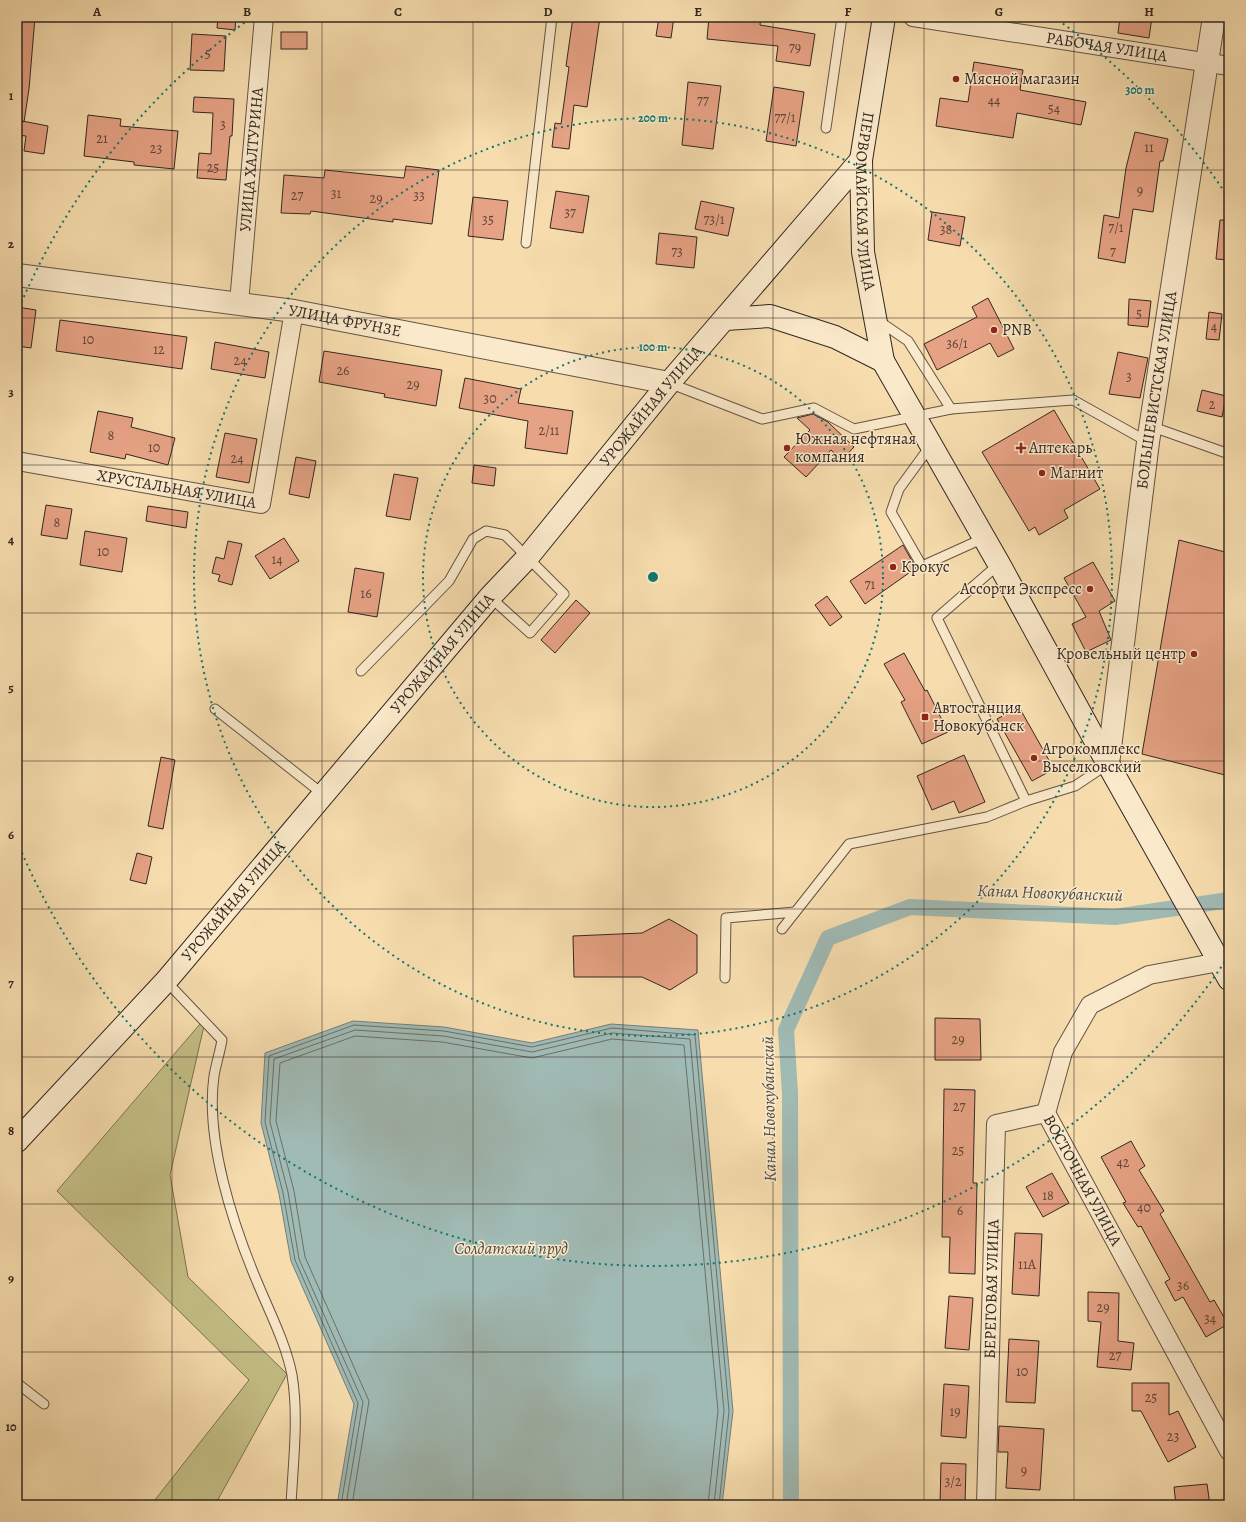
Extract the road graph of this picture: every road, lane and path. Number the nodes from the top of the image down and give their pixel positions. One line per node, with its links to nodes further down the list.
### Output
1 (264, 17): 13 (street, УЛИЦА ХАЛТУРИНА)
2 (552, 17): 11 (lane)
3 (842, 17): 9 (lane)
4 (884, 17): 10 (main road, ПЕРВОМАЙСКАЯ УЛИЦА)
5 (913, 17): 7 (street, РАБОЧАЯ УЛИЦА)
6 (1214, 17): 7 (main road, БОЛЬШЕВИСТСКАЯ УЛИЦА)
7 (1207, 63): 8 (street, РАБОЧАЯ УЛИЦА); 21 (main road, БОЛЬШЕВИСТСКАЯ УЛИЦА)
8 (1229, 66)
9 (826, 128)
10 (861, 160): 15 (main road, ПЕРВОМАЙСКАЯ УЛИЦА); 16 (main road, УРОЖАЙНАЯ УЛИЦА)
11 (526, 243)
12 (17, 275): 13 (main road, УЛИЦА ФРУНЗЕ)
13 (239, 303): 14 (main road, УЛИЦА ФРУНЗЕ)
14 (294, 311): 18 (main road, УЛИЦА ФРУНЗЕ); 24 (street, ХРУСТАЛЬНАЯ УЛИЦА)
15 (875, 318): 17 (main road, ПЕРВОМАЙСКАЯ УЛИЦА); 19 (lane)
16 (726, 319): 17 (main road); 18 (main road, УРОЖАЙНАЯ УЛИЦА)
17 (883, 361): 20 (main road, ПЕРВОМАЙСКАЯ УЛИЦА)
18 (669, 383): 20 (lane); 26 (main road, УРОЖАЙНАЯ УЛИЦА)
19 (951, 408): 20 (lane); 21 (lane)
20 (915, 415): 22 (main road, ПЕРВОМАЙСКАЯ УЛИЦА)
21 (1149, 434): 23 (lane); 31 (main road, БОЛЬШЕВИСТСКАЯ УЛИЦА)
22 (931, 444): 25 (main road, ПЕРВОМАЙСКАЯ УЛИЦА); 25 (lane)
23 (1229, 454)
24 (17, 461)
25 (984, 538): 27 (main road, ПЕРВОМАЙСКАЯ УЛИЦА)
26 (527, 558): 28 (main road, УРОЖАЙНАЯ УЛИЦА); 28 (lane); 29 (lane)
27 (999, 564): 31 (main road, ПЕРВОМАЙСКАЯ УЛИЦА); 33 (lane)
28 (490, 597): 32 (main road, УРОЖАЙНАЯ УЛИЦА)
29 (361, 671)
30 (215, 710): 32 (lane)
31 (1108, 764): 33 (lane); 36 (main road, ПЕРВОМАЙСКАЯ УЛИЦА)
32 (324, 795): 38 (main road, УРОЖАЙНАЯ УЛИЦА)
33 (1026, 802): 34 (lane)
34 (795, 912): 35 (lane); 37 (lane)
35 (782, 929)
36 (1226, 969): 39 (street, ВОСТОЧНАЯ УЛИЦА)
37 (725, 978)
38 (166, 981): 40 (main road, УРОЖАЙНАЯ УЛИЦА); 44 (lane)
39 (1046, 1113): 43 (street, ВОСТОЧНАЯ УЛИЦА); 45 (street, БЕРЕГОВАЯ УЛИЦА)
40 (17, 1141)
41 (17, 1383): 42 (lane)
42 (44, 1404)
43 (1229, 1451)
44 (291, 1505)
45 (986, 1505)

